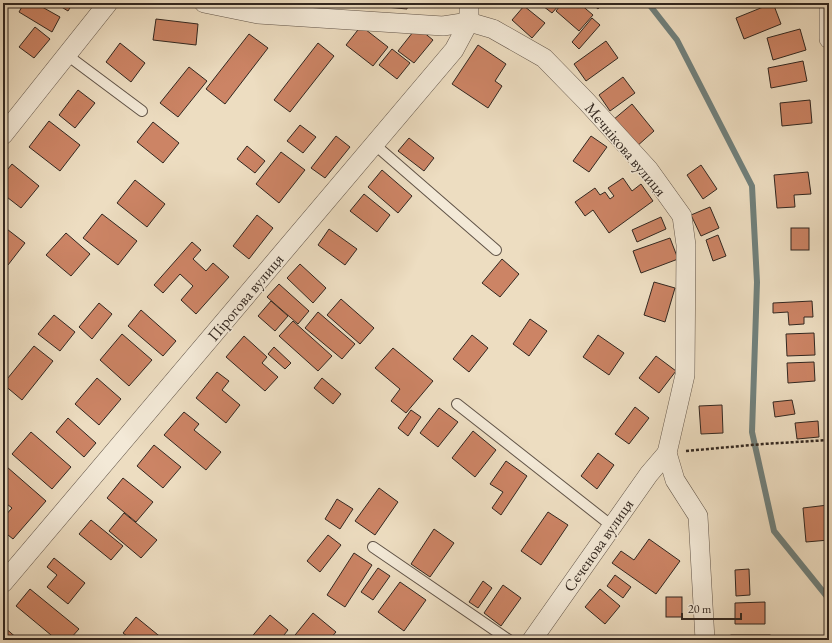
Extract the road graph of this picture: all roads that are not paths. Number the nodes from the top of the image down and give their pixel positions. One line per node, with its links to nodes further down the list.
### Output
1 (108, 3): 7 (street)
2 (204, 3): 5 (street, Мєчнікова вулиця)
3 (469, 3): 5 (street, Пірогова вулиця)
4 (828, 3): 6 (street)
5 (469, 22): 10 (street, Пірогова вулиця); 13 (street, Мєчнікова вулиця)
6 (829, 39)
7 (67, 55): 8 (lane); 9 (street)
8 (142, 110)
9 (3, 134)
10 (374, 144): 11 (lane); 16 (street, Пірогова вулиця)
11 (496, 250)
12 (457, 404): 14 (lane)
13 (667, 453): 14 (street, Сєченова вулиця); 19 (street, Мєчнікова вулиця)
14 (612, 526): 18 (street, Сєченова вулиця)
15 (373, 547): 17 (lane)
16 (3, 582)
17 (509, 640)
18 (532, 640)
19 (704, 640)

